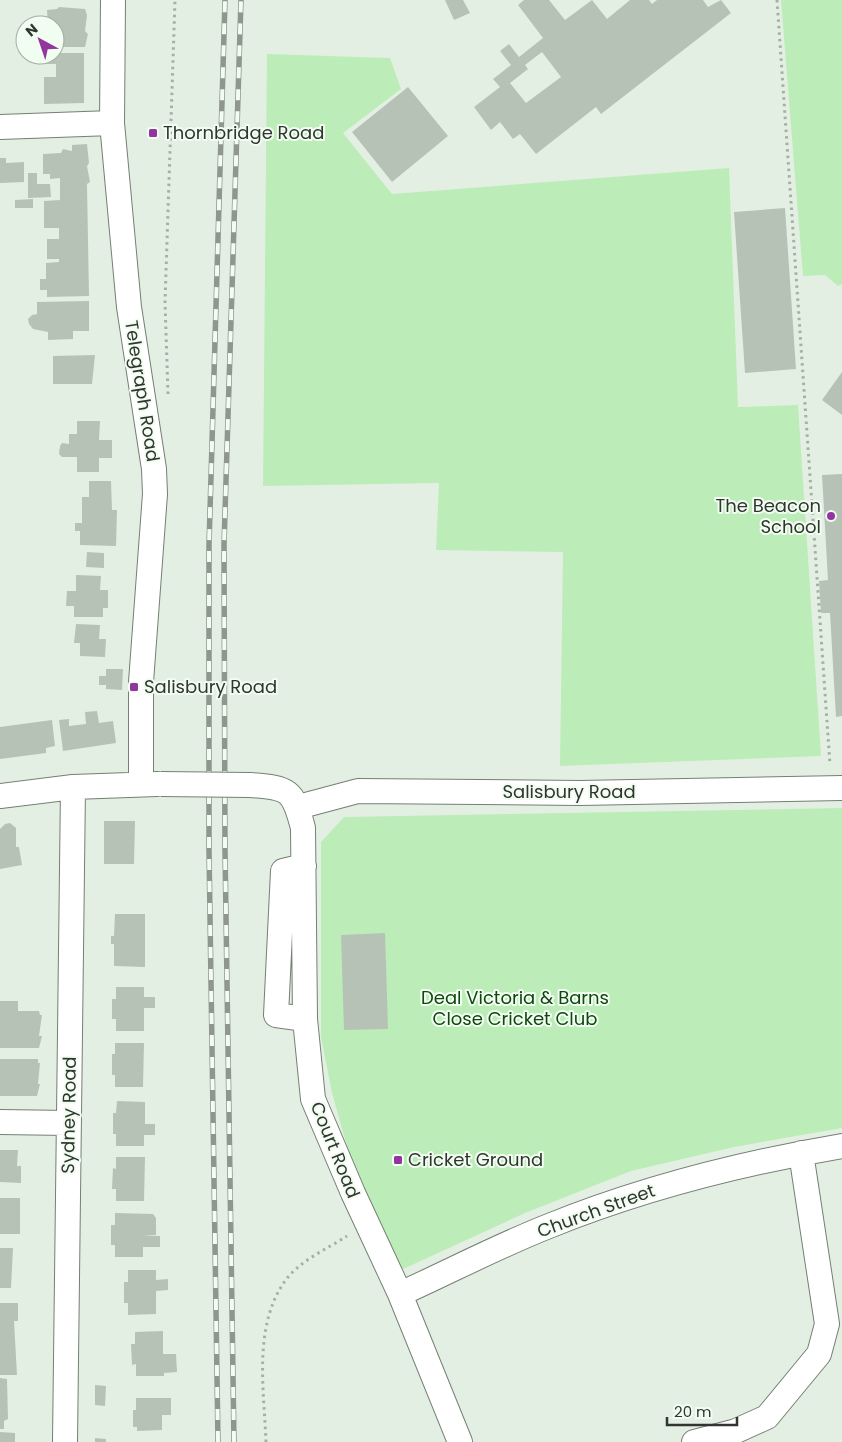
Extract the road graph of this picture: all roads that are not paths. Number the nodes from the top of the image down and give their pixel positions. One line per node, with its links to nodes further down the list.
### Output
1 (113, 0): 2 (street, Telegraph Road)
2 (112, 123): 3 (street); 4 (street, Telegraph Road)
3 (0, 127)
4 (151, 783): 5 (street); 8 (street, bridge)
5 (73, 787): 7 (street); 10 (street, Sydney Road)
6 (836, 788): 8 (street, Salisbury Road)
7 (0, 796)
8 (298, 807): 13 (street, Court Road)
9 (0, 1122): 10 (street)
10 (69, 1123): 14 (street, Sydney Road)
11 (842, 1146): 12 (street, Church Street)
12 (801, 1153): 13 (street, Church Street); 16 (street)
13 (400, 1294): 15 (street, Court Road)
14 (65, 1442)
15 (460, 1442)
16 (694, 1442)

